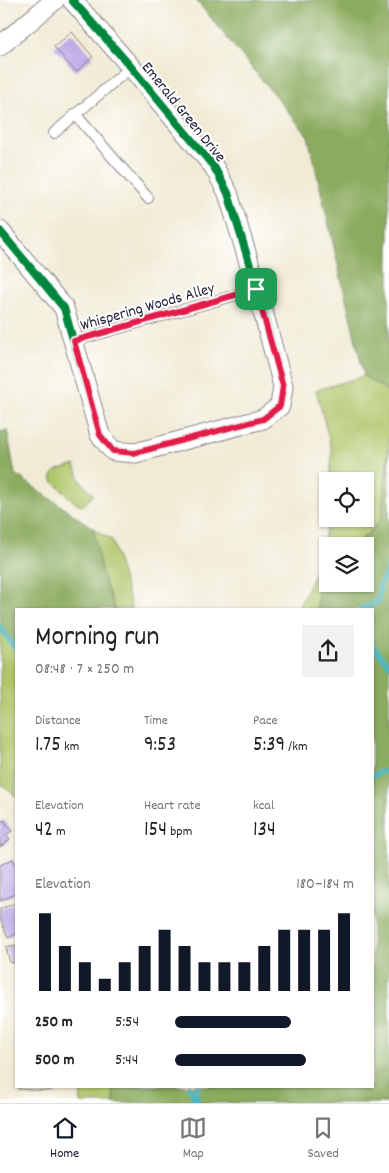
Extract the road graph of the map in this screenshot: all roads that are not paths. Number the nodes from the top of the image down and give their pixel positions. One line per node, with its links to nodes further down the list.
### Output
1 (55, 0): 3 (street)
2 (72, 0): 4 (street, Emerald Green Drive)
3 (0, 46)
4 (131, 67): 5 (lane); 9 (street, Emerald Green Drive)
5 (75, 114): 6 (lane); 7 (lane)
6 (54, 133)
7 (148, 198)
8 (0, 231): 10 (street)
9 (256, 289): 10 (lane, Whispering Woods Alley); 10 (street, Emerald Green Drive)
10 (74, 341)

